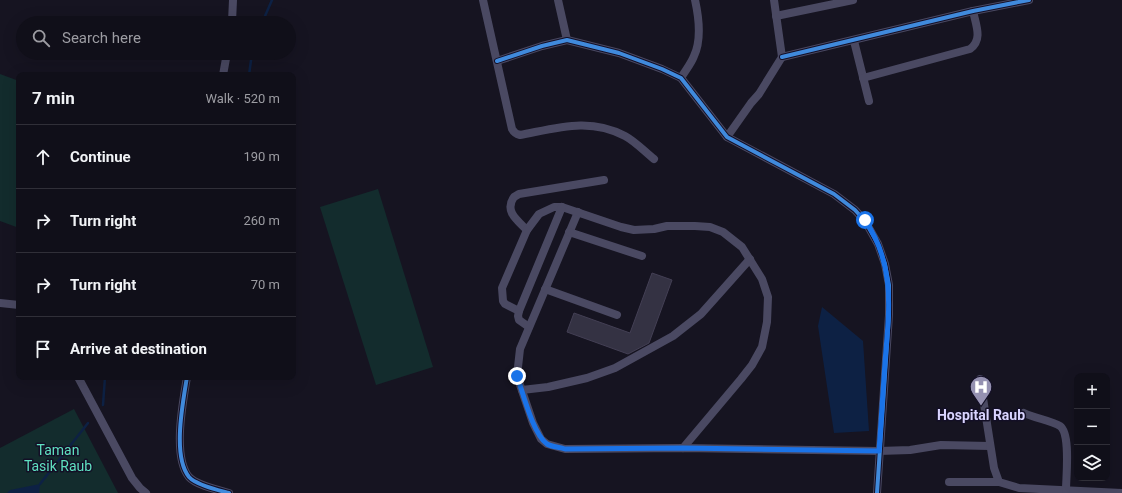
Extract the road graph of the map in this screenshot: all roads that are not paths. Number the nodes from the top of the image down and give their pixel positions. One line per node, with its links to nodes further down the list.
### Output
1 (233, 0): 9 (street)
2 (482, 0): 15 (street)
3 (558, 0): 11 (street)
4 (695, 0): 17 (street)
5 (774, 0): 10 (street)
6 (853, 0): 10 (street)
7 (1029, 0): 8 (street)
8 (973, 11): 12 (street); 18 (street)
9 (232, 16)
10 (776, 16): 13 (street)
11 (567, 40): 15 (street); 17 (street)
12 (854, 41): 13 (street); 18 (street)
13 (782, 57): 20 (street)
14 (226, 60): 16 (street)
15 (497, 61): 21 (street)
16 (224, 72)
17 (681, 78): 20 (street)
18 (863, 78): 19 (street)
19 (869, 101)
20 (727, 137): 42 (street)
21 (654, 159)
22 (604, 180): 25 (street)
23 (562, 207): 24 (street); 25 (street); 32 (street)
24 (578, 212): 26 (street); 28 (street)
25 (527, 230): 32 (street)
26 (569, 232): 27 (street); 29 (street)
27 (642, 256)
28 (750, 259): 38 (street); 41 (street)
29 (545, 289): 33 (street); 34 (street)
30 (0, 303): 31 (street)
31 (16, 305)
32 (519, 311): 34 (street)
33 (617, 314)
34 (529, 327): 38 (street)
35 (980, 379): 40 (street)
36 (80, 380): 46 (street)
37 (187, 380): 47 (street)
38 (522, 390): 41 (street)
39 (1024, 413): 45 (street)
40 (990, 446): 42 (street); 44 (street)
41 (683, 448): 42 (street)
42 (879, 451): 48 (street)
43 (949, 482): 44 (street)
44 (999, 482): 45 (street)
45 (1066, 490): 49 (street)
46 (146, 493)
47 (229, 493)
48 (877, 493)
49 (1122, 493)

